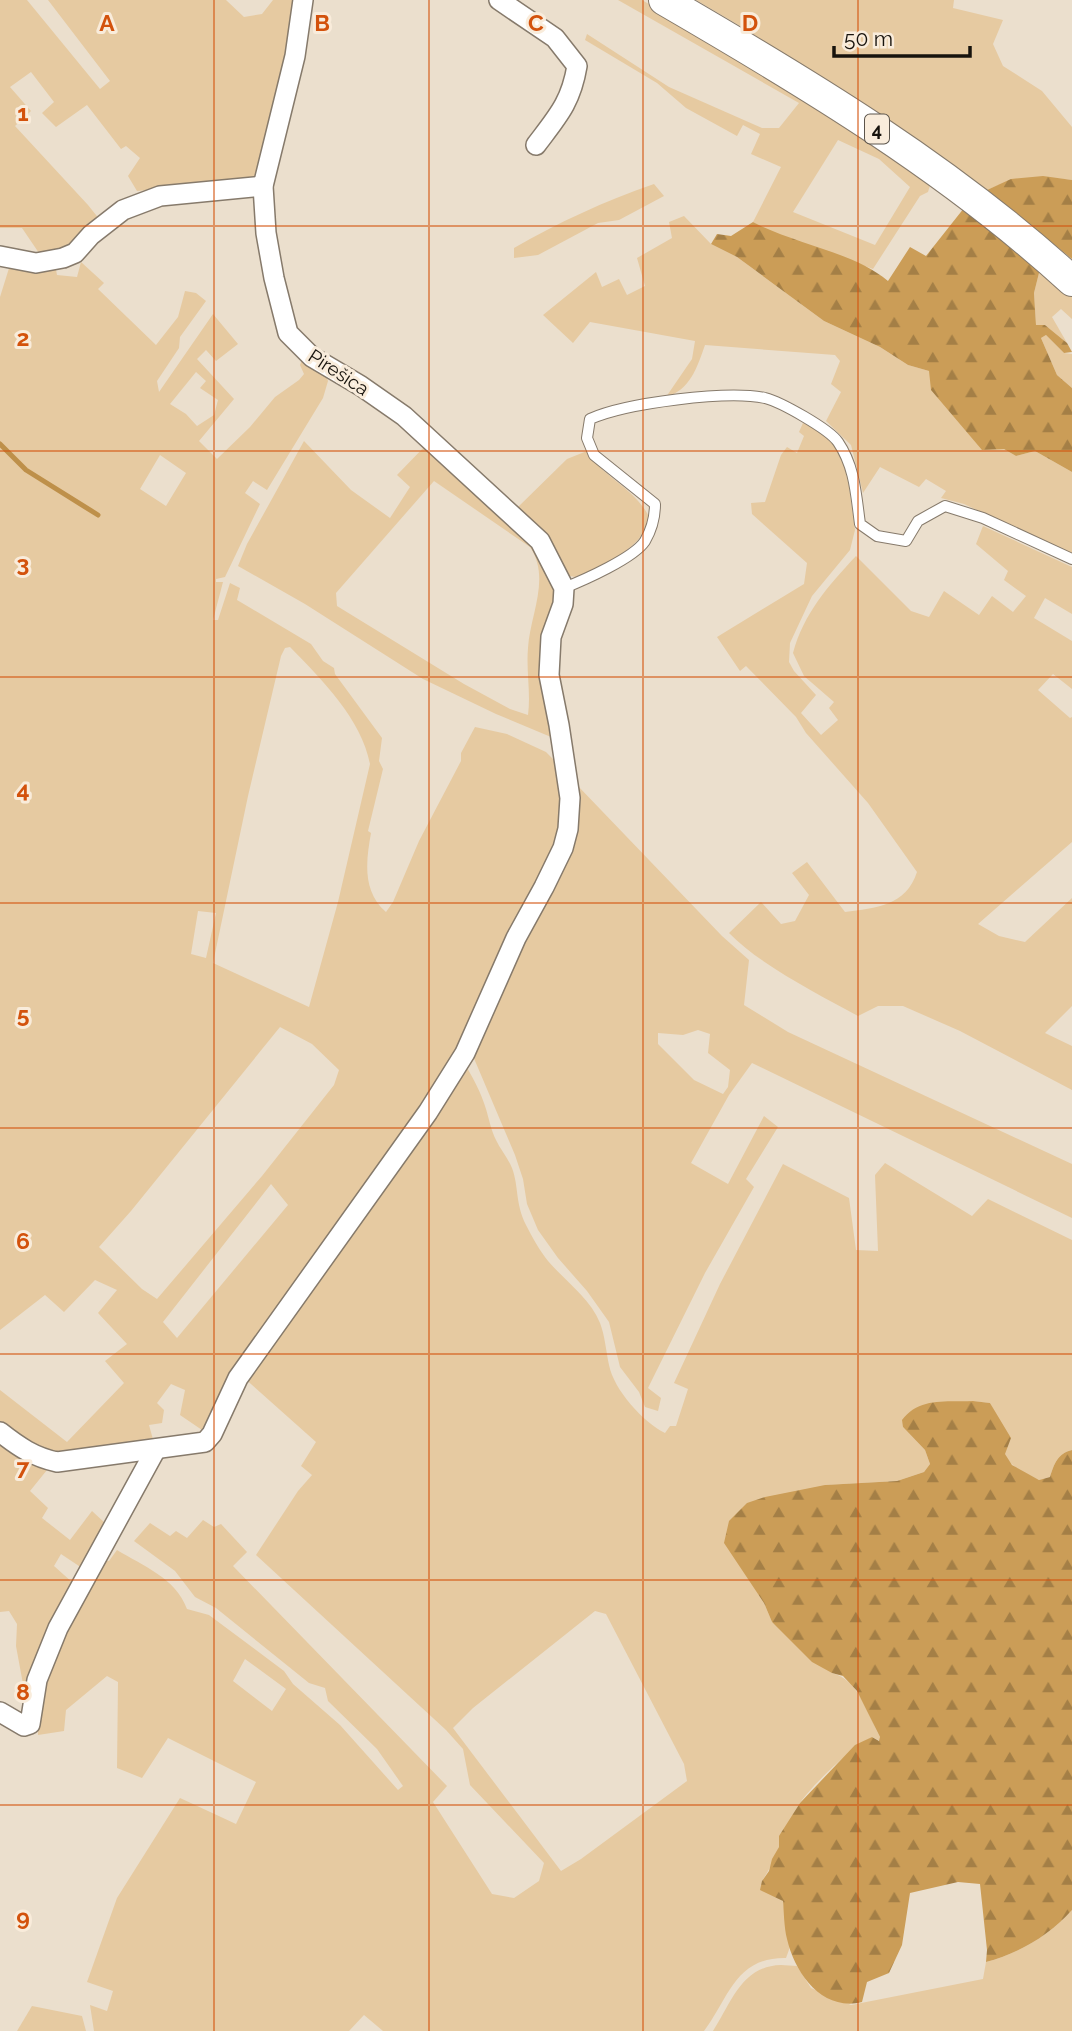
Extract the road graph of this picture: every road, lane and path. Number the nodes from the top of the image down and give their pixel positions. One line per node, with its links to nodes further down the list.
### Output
1 (303, 0): 5 (street, Pirešica)
2 (499, 0): 4 (street)
3 (664, 0): 7 (main road, 4)
4 (536, 145)
5 (263, 186): 6 (street); 9 (street, Pirešica)
6 (0, 256)
7 (1072, 281)
8 (1072, 559): 9 (lane)
9 (564, 588): 11 (street)
10 (0, 1432): 11 (street)
11 (156, 1449): 12 (street)
12 (0, 1712)

